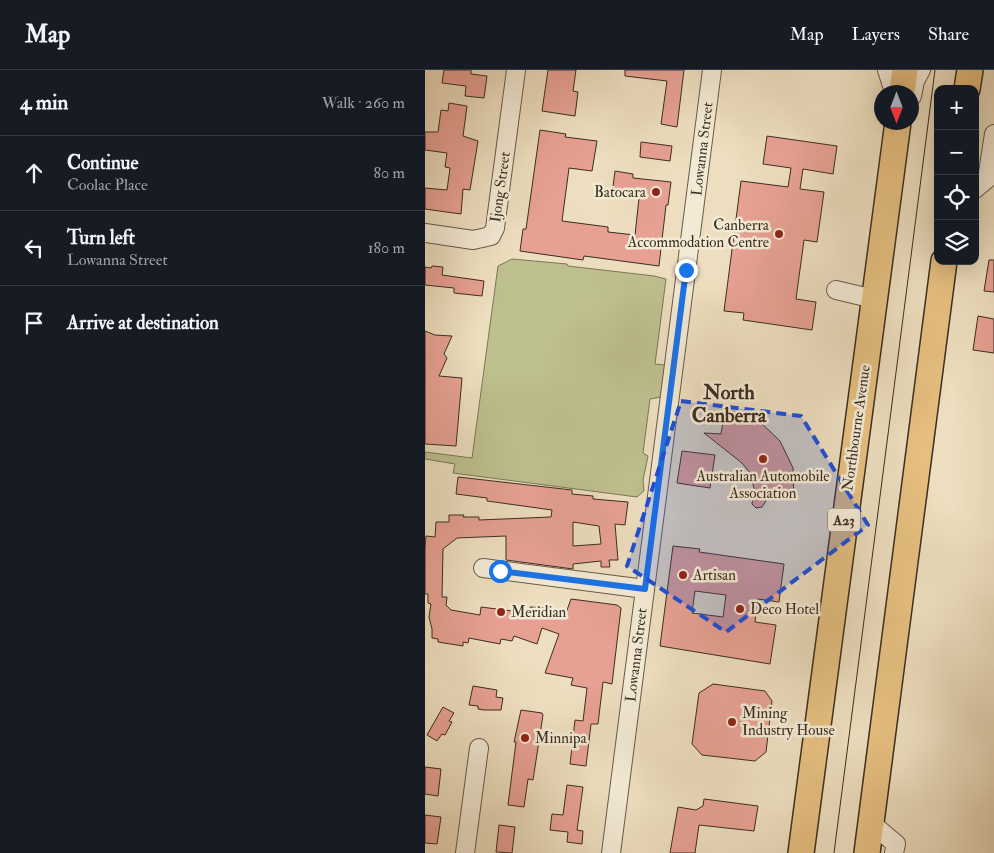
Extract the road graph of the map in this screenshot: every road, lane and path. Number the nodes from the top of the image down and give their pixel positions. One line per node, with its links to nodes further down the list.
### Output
1 (516, 70): 14 (street, Ijong Street)
2 (712, 70): 19 (street, Lowanna Street)
3 (887, 70): 7 (street)
4 (905, 70): 8 (highway)
5 (921, 70): 9 (street)
6 (969, 70): 10 (highway)
7 (892, 85)
8 (903, 85)
9 (914, 85)
10 (967, 85)
11 (899, 130): 17 (highway, Northbourne Avenue / A23)
12 (994, 134): 13 (street)
13 (979, 186)
14 (425, 233)
15 (944, 265): 21 (highway)
16 (836, 290): 17 (street)
17 (873, 299): 24 (highway, Northbourne Avenue / A23)
18 (483, 568): 19 (street)
19 (645, 589): 23 (street, Lowanna Street)
20 (479, 748): 22 (street)
21 (871, 823): 25 (highway); 26 (street)
22 (465, 853)
23 (611, 853)
24 (801, 853)
25 (867, 853)
26 (894, 853)

